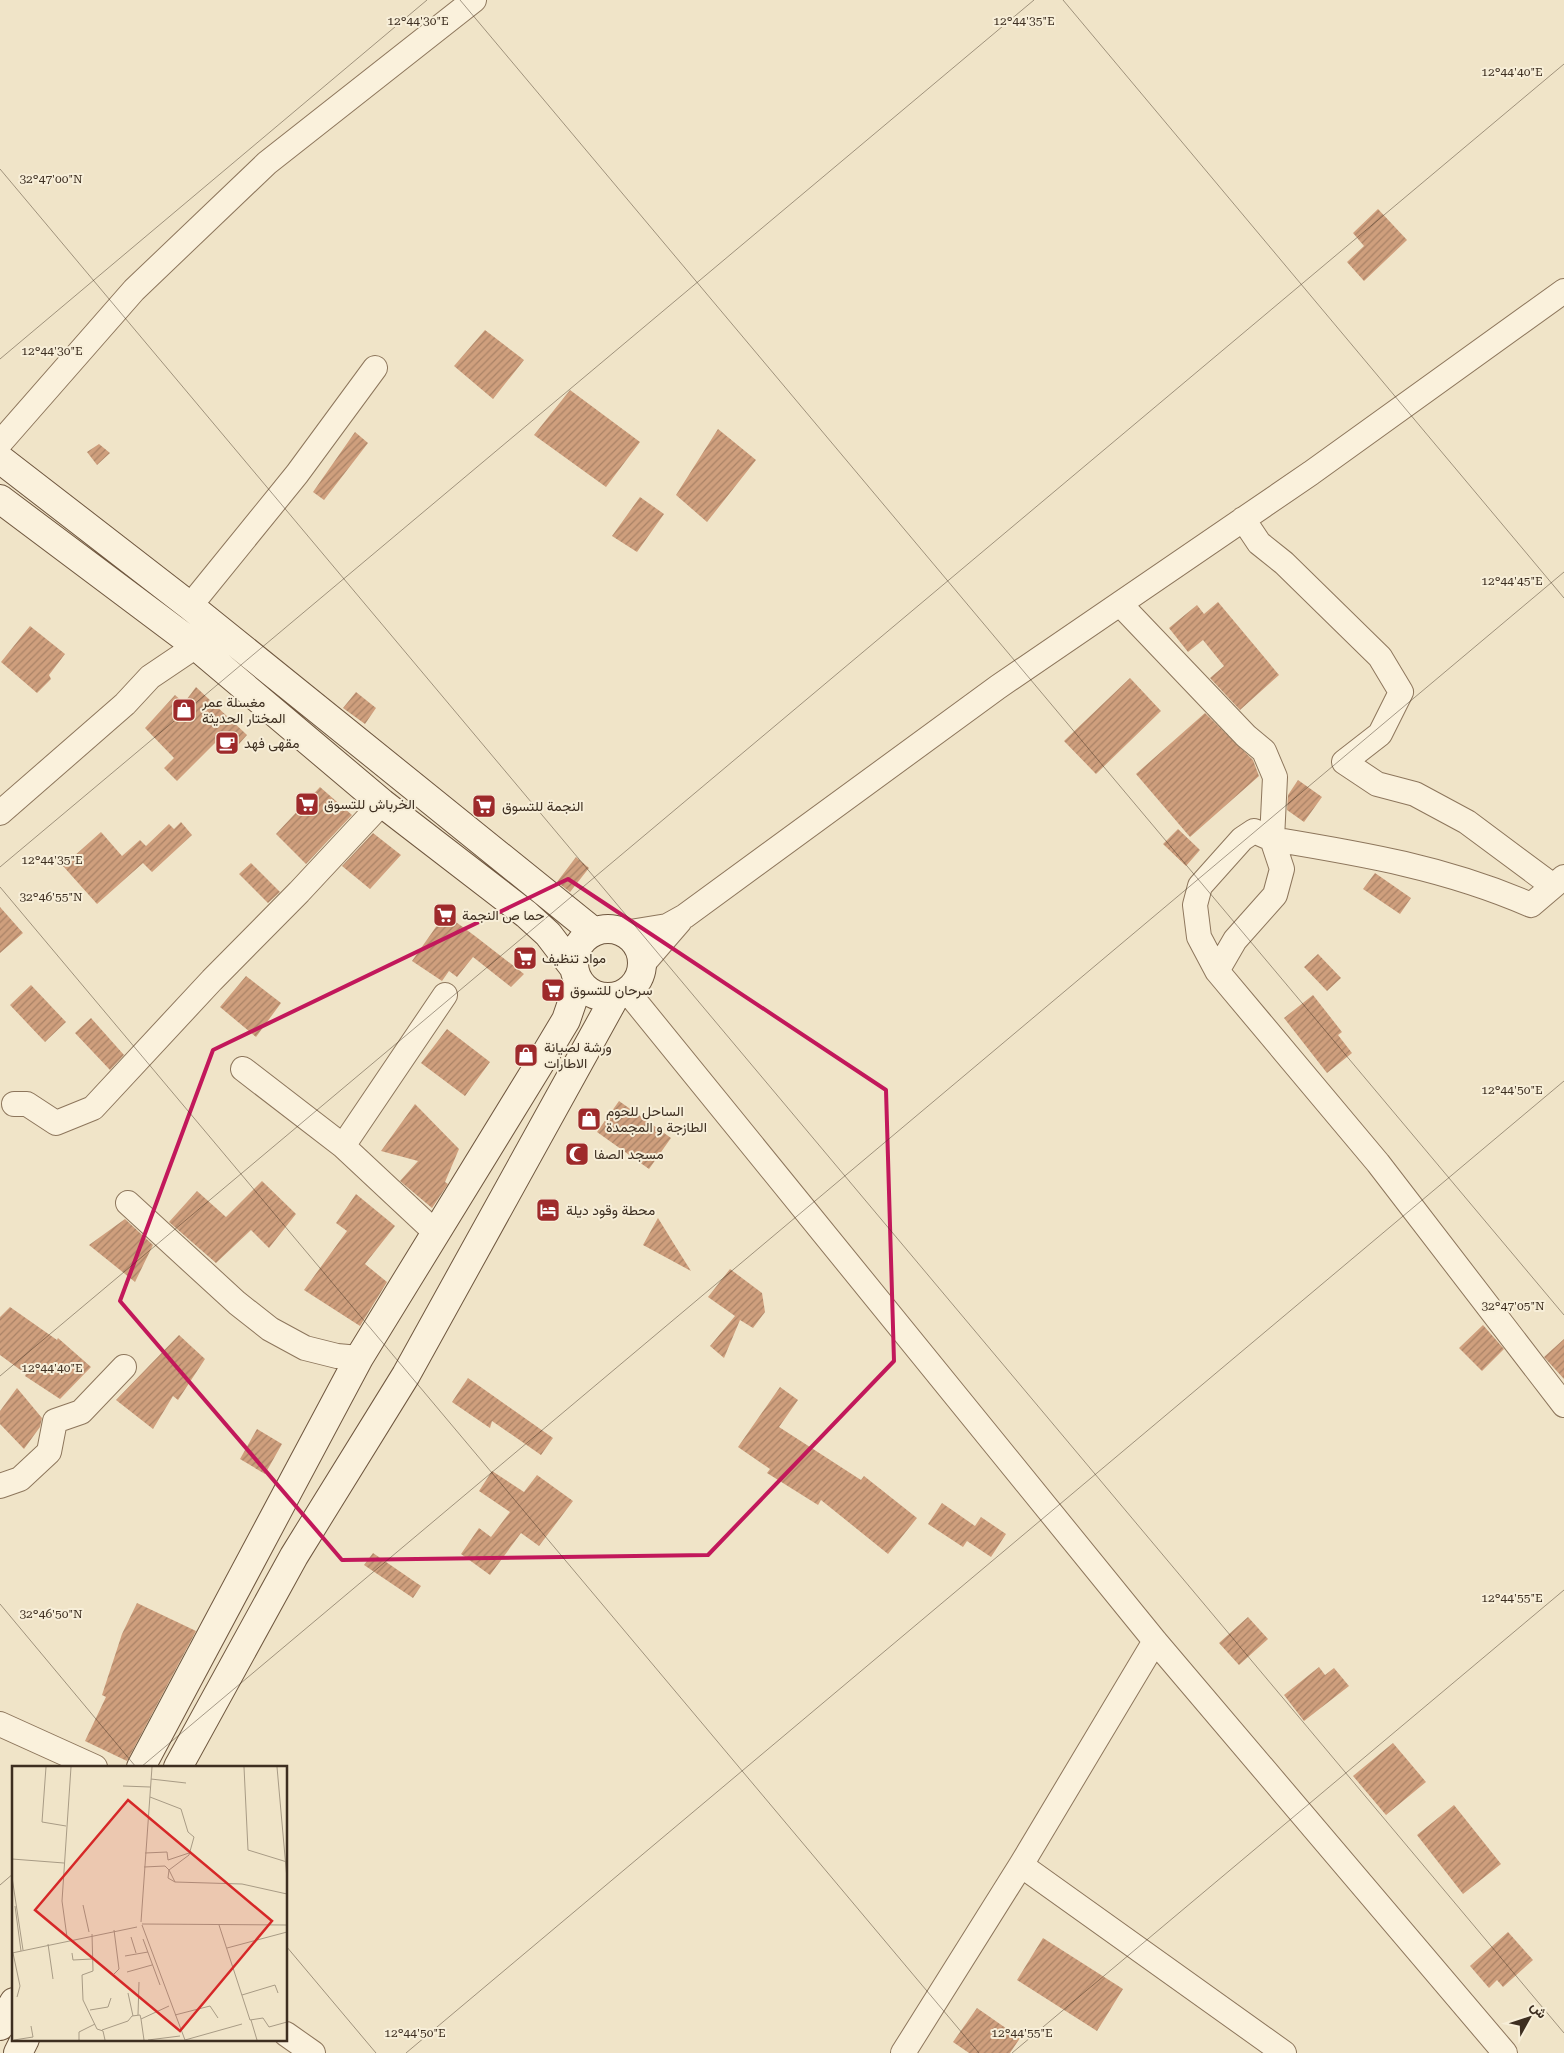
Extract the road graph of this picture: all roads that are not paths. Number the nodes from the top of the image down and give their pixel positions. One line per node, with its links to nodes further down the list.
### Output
1 (474, 0): 4 (street)
2 (1564, 291): 7 (street)
3 (375, 368): 9 (street)
4 (0, 442)
5 (0, 459): 9 (main road)
6 (0, 499): 10 (main road)
7 (1243, 519): 8 (street); 14 (street)
8 (1120, 604): 13 (street); 15 (street)
9 (190, 606): 16 (main road)
10 (196, 646): 11 (main road); 12 (street)
11 (382, 803): 20 (main road); 24 (street)
12 (0, 813)
13 (1272, 839): 14 (street); 19 (street); 19 (street)
14 (1559, 881)
15 (685, 916): 17 (street); 18 (street)
16 (594, 932): 17 (main road); 20 (main road)
17 (624, 933): 18 (main road)
18 (642, 964): 22 (main road)
19 (1217, 971): 30 (street)
20 (577, 975): 22 (main road); 27 (main road)
21 (445, 994): 25 (street)
22 (621, 994): 32 (street); 36 (main road)
23 (242, 1069): 25 (street)
24 (14, 1104)
25 (342, 1146): 27 (street)
26 (128, 1203): 28 (street)
27 (435, 1232): 28 (main road)
28 (359, 1358): 35 (main road)
29 (124, 1367): 31 (street)
30 (1564, 1405)
31 (0, 1486)
32 (1155, 1640): 37 (street); 46 (street)
33 (0, 1724): 34 (street)
34 (93, 1766)
35 (142, 1766)
36 (179, 1766)
37 (1021, 1864): 44 (street); 45 (street)
38 (12, 2005): 39 (main road)
39 (0, 2026)
40 (288, 2035): 43 (street)
41 (24, 2040): 42 (main road)
42 (18, 2053)
43 (313, 2053)
44 (903, 2053)
45 (1284, 2053)
46 (1506, 2053)

